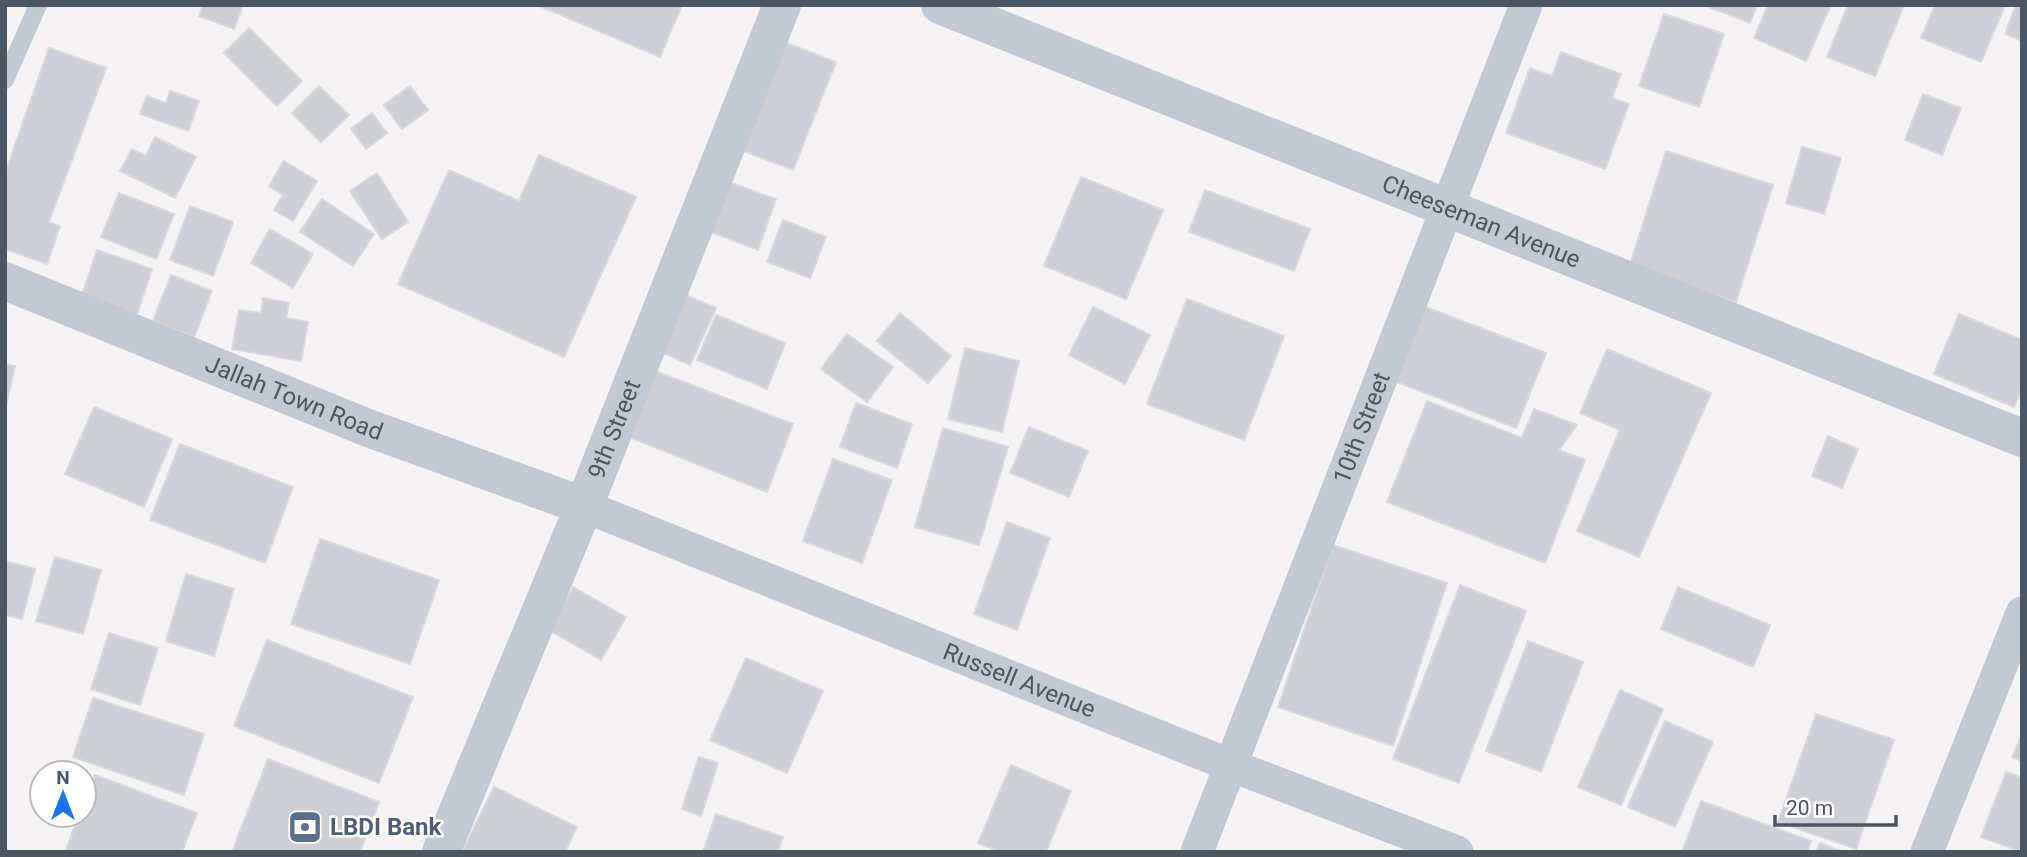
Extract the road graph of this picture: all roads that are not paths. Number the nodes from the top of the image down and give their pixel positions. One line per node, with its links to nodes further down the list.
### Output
1 (38, 5): 5 (lane)
2 (782, 5): 9 (street, 9th Street)
3 (940, 5): 6 (street, Cheeseman Avenue)
4 (1526, 5): 6 (street, 10th Street)
5 (5, 80)
6 (1446, 207): 8 (street, Cheeseman Avenue); 11 (street, 10th Street)
7 (5, 281): 9 (street, Jallah Town Road)
8 (2022, 438)
9 (584, 506): 11 (street, Russell Avenue); 12 (street, 9th Street)
10 (2022, 613): 15 (street)
11 (1230, 765): 13 (street, 10th Street); 14 (street, Russell Avenue)
12 (441, 852)
13 (1197, 852)
14 (1457, 852)
15 (1927, 852)

